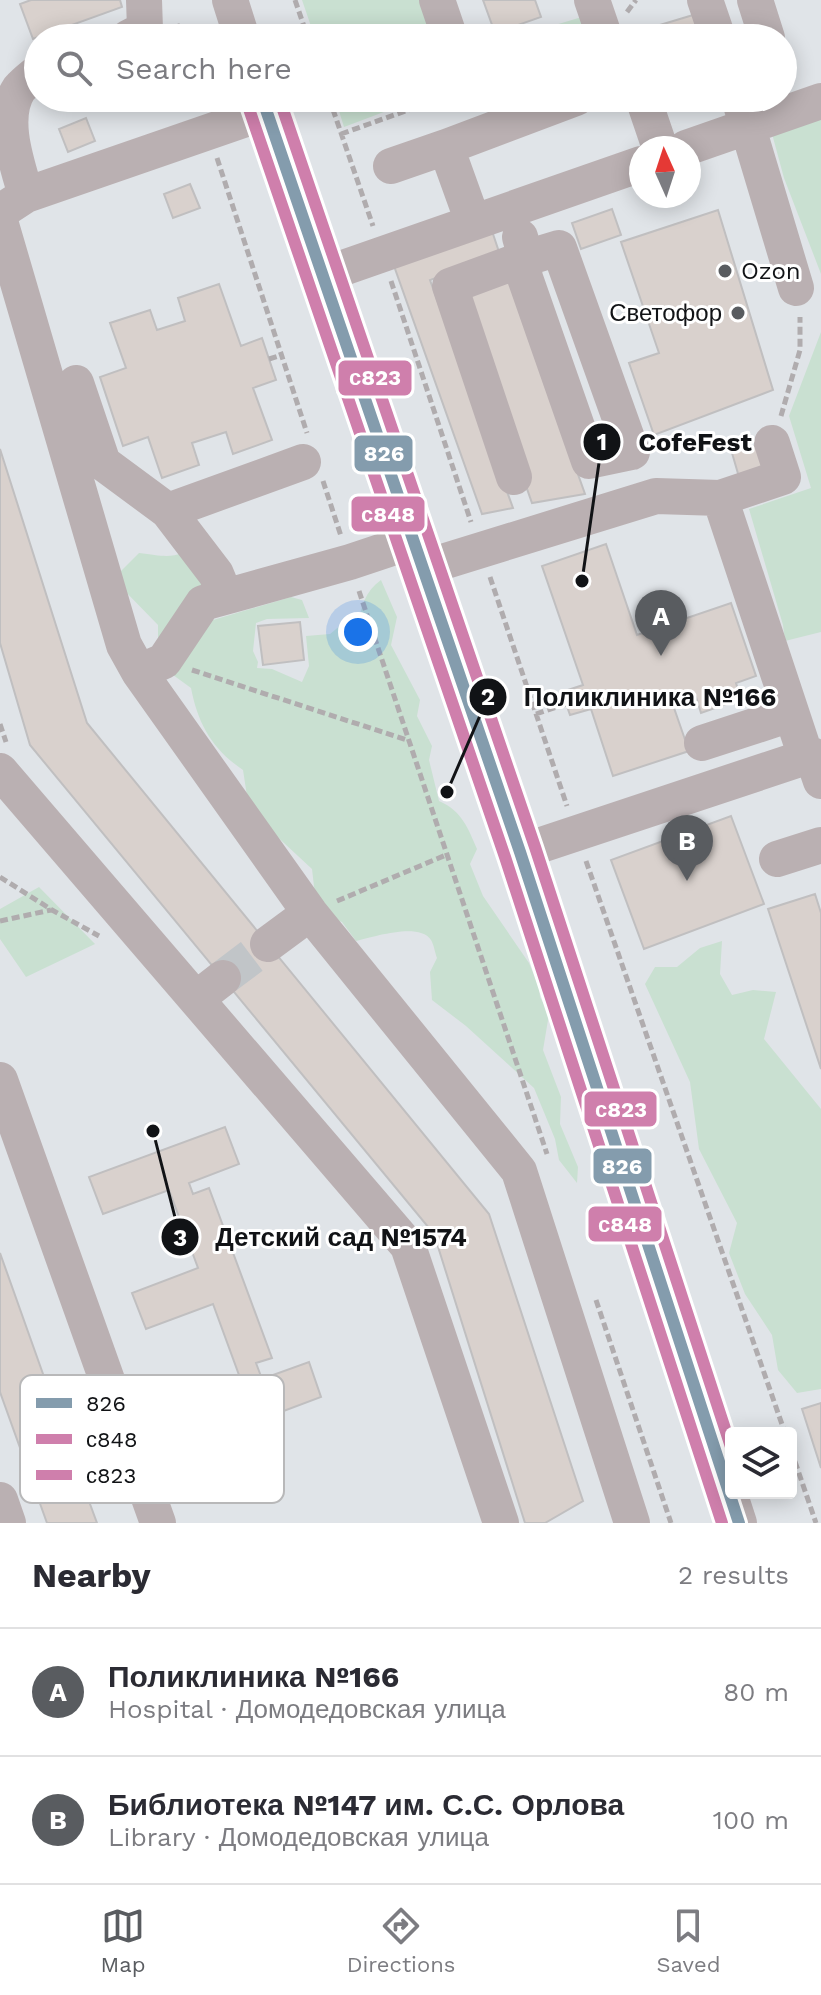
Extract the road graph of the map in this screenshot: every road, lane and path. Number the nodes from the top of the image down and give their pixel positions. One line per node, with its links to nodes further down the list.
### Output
1 (144, 0): 8 (street)
2 (230, 0): 9 (street)
3 (295, 0): 10 (path)
4 (437, 0): 11 (street)
5 (592, 0): 12 (street)
6 (705, 0): 13 (street)
7 (755, 0): 14 (street)
8 (145, 24)
9 (238, 24)
10 (303, 24)
11 (445, 24)
12 (600, 24)
13 (713, 24)
14 (763, 24)
15 (24, 84): 32 (street)
16 (821, 101): 17 (street)
17 (797, 104)
18 (249, 112): 25 (street)
19 (266, 112): 38 (street)
20 (334, 112): 26 (path)
21 (403, 112): 26 (path)
22 (539, 112): 29 (street)
23 (648, 112): 27 (street)
24 (743, 112): 28 (street); 39 (street)
25 (208, 131): 32 (street); 40 (path)
26 (341, 134): 36 (path)
27 (656, 136)
28 (701, 139)
29 (446, 147): 30 (street); 35 (street)
30 (391, 166)
31 (629, 168): 33 (street)
32 (13, 203)
33 (512, 208): 35 (street); 37 (street)
34 (0, 221): 52 (street)
35 (473, 222): 36 (street)
36 (382, 253): 38 (street); 48 (path)
37 (526, 258): 37 (street); 45 (street)
38 (323, 275): 49 (street)
39 (796, 288): 43 (path)
40 (282, 355): 41 (path); 44 (path)
41 (269, 359)
42 (76, 383): 47 (street)
43 (772, 443): 46 (street)
44 (312, 460): 47 (street); 50 (path)
45 (514, 477)
46 (720, 498): 48 (street); 55 (street)
47 (168, 511): 51 (street)
48 (481, 551): 49 (street); 54 (path)
49 (418, 555): 50 (street); 62 (street)
50 (350, 562): 51 (street); 56 (path)
51 (225, 596): 52 (street)
52 (152, 667): 56 (path); 67 (street)
53 (566, 704): 54 (path)
54 (536, 714): 60 (path)
55 (791, 714): 57 (street); 58 (street)
56 (407, 740): 63 (path)
57 (702, 743)
58 (813, 769): 60 (street)
59 (0, 771): 83 (street)
60 (576, 833): 62 (street); 75 (path)
61 (821, 845): 64 (street)
62 (520, 852): 80 (street)
63 (446, 855): 67 (path); 72 (path)
64 (777, 859)
65 (0, 877): 66 (path)
66 (52, 910): 68 (path); 69 (path)
67 (310, 913): 70 (street); 84 (street)
68 (0, 921)
69 (108, 940)
70 (268, 944)
71 (0, 1080): 74 (street)
72 (551, 1166)
73 (591, 1285): 85 (path)
74 (105, 1375)
75 (783, 1427)
76 (797, 1466): 79 (path)
77 (0, 1500): 81 (street)
78 (151, 1503): 82 (street)
79 (818, 1520)
80 (736, 1522)
81 (8, 1523)
82 (158, 1523)
83 (501, 1523)
84 (632, 1523)
85 (671, 1523)

